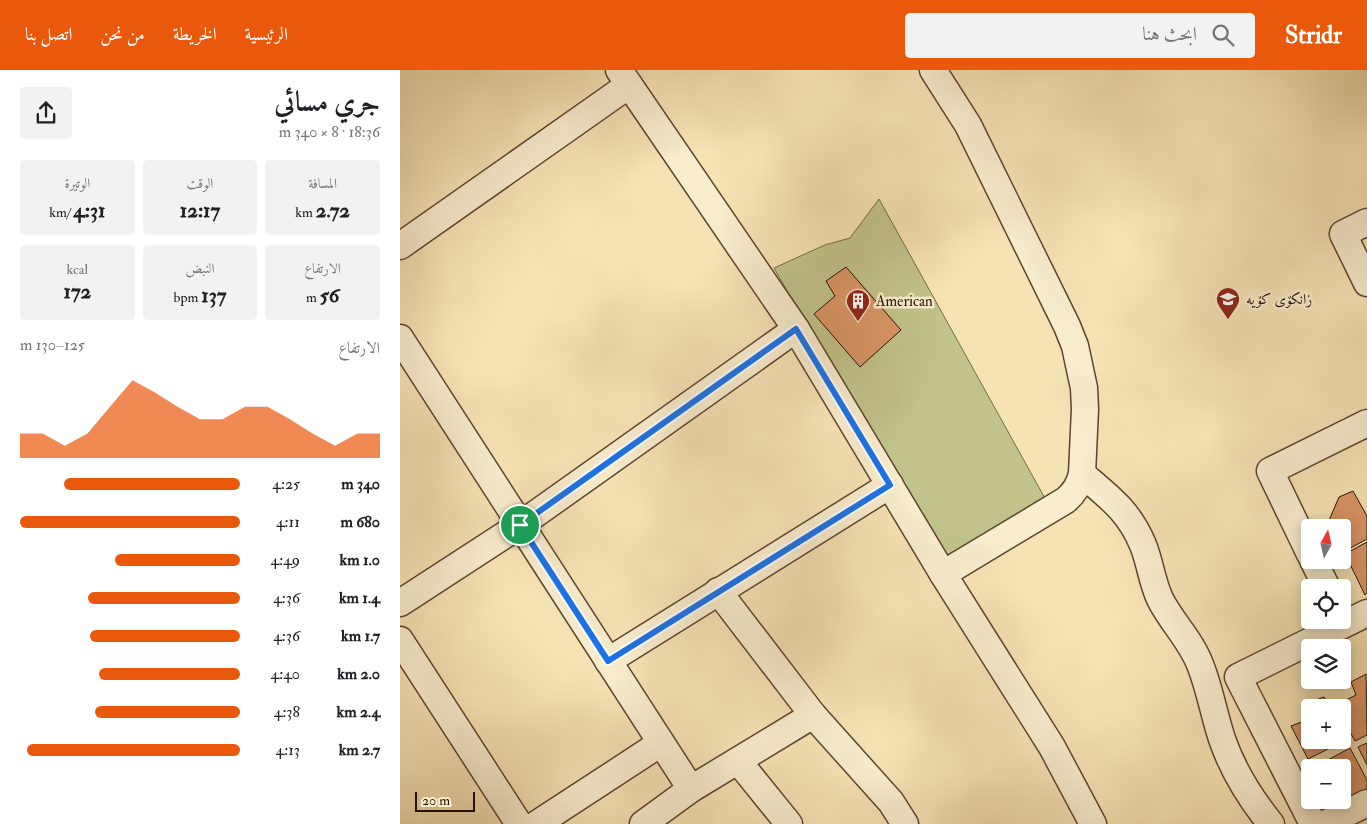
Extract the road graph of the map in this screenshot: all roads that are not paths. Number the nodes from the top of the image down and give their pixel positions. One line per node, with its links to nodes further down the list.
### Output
1 (933, 70): 9 (street)
2 (624, 77): 4 (street); 6 (street)
3 (1367, 222): 5 (street)
4 (400, 246)
5 (1367, 284)
6 (796, 329): 10 (street); 11 (street)
7 (400, 338): 11 (street)
8 (1367, 422): 12 (street)
9 (1082, 474): 13 (street); 30 (street)
10 (890, 485): 13 (street); 14 (street)
11 (520, 525): 15 (street); 18 (street)
12 (1301, 535)
13 (943, 574): 29 (street)
14 (718, 592): 18 (street); 19 (street)
15 (400, 603)
16 (1332, 629): 31 (street)
17 (400, 640): 24 (street)
18 (608, 661): 20 (street)
19 (813, 715): 21 (street); 28 (street)
20 (661, 743): 22 (street); 25 (street)
21 (738, 761): 22 (street); 27 (street)
22 (691, 789): 26 (street)
23 (1367, 803): 32 (street)
24 (519, 824)
25 (538, 824)
26 (643, 824)
27 (789, 824)
28 (905, 824)
29 (1093, 824)
30 (1271, 824)
31 (1313, 824)
32 (1325, 824)

